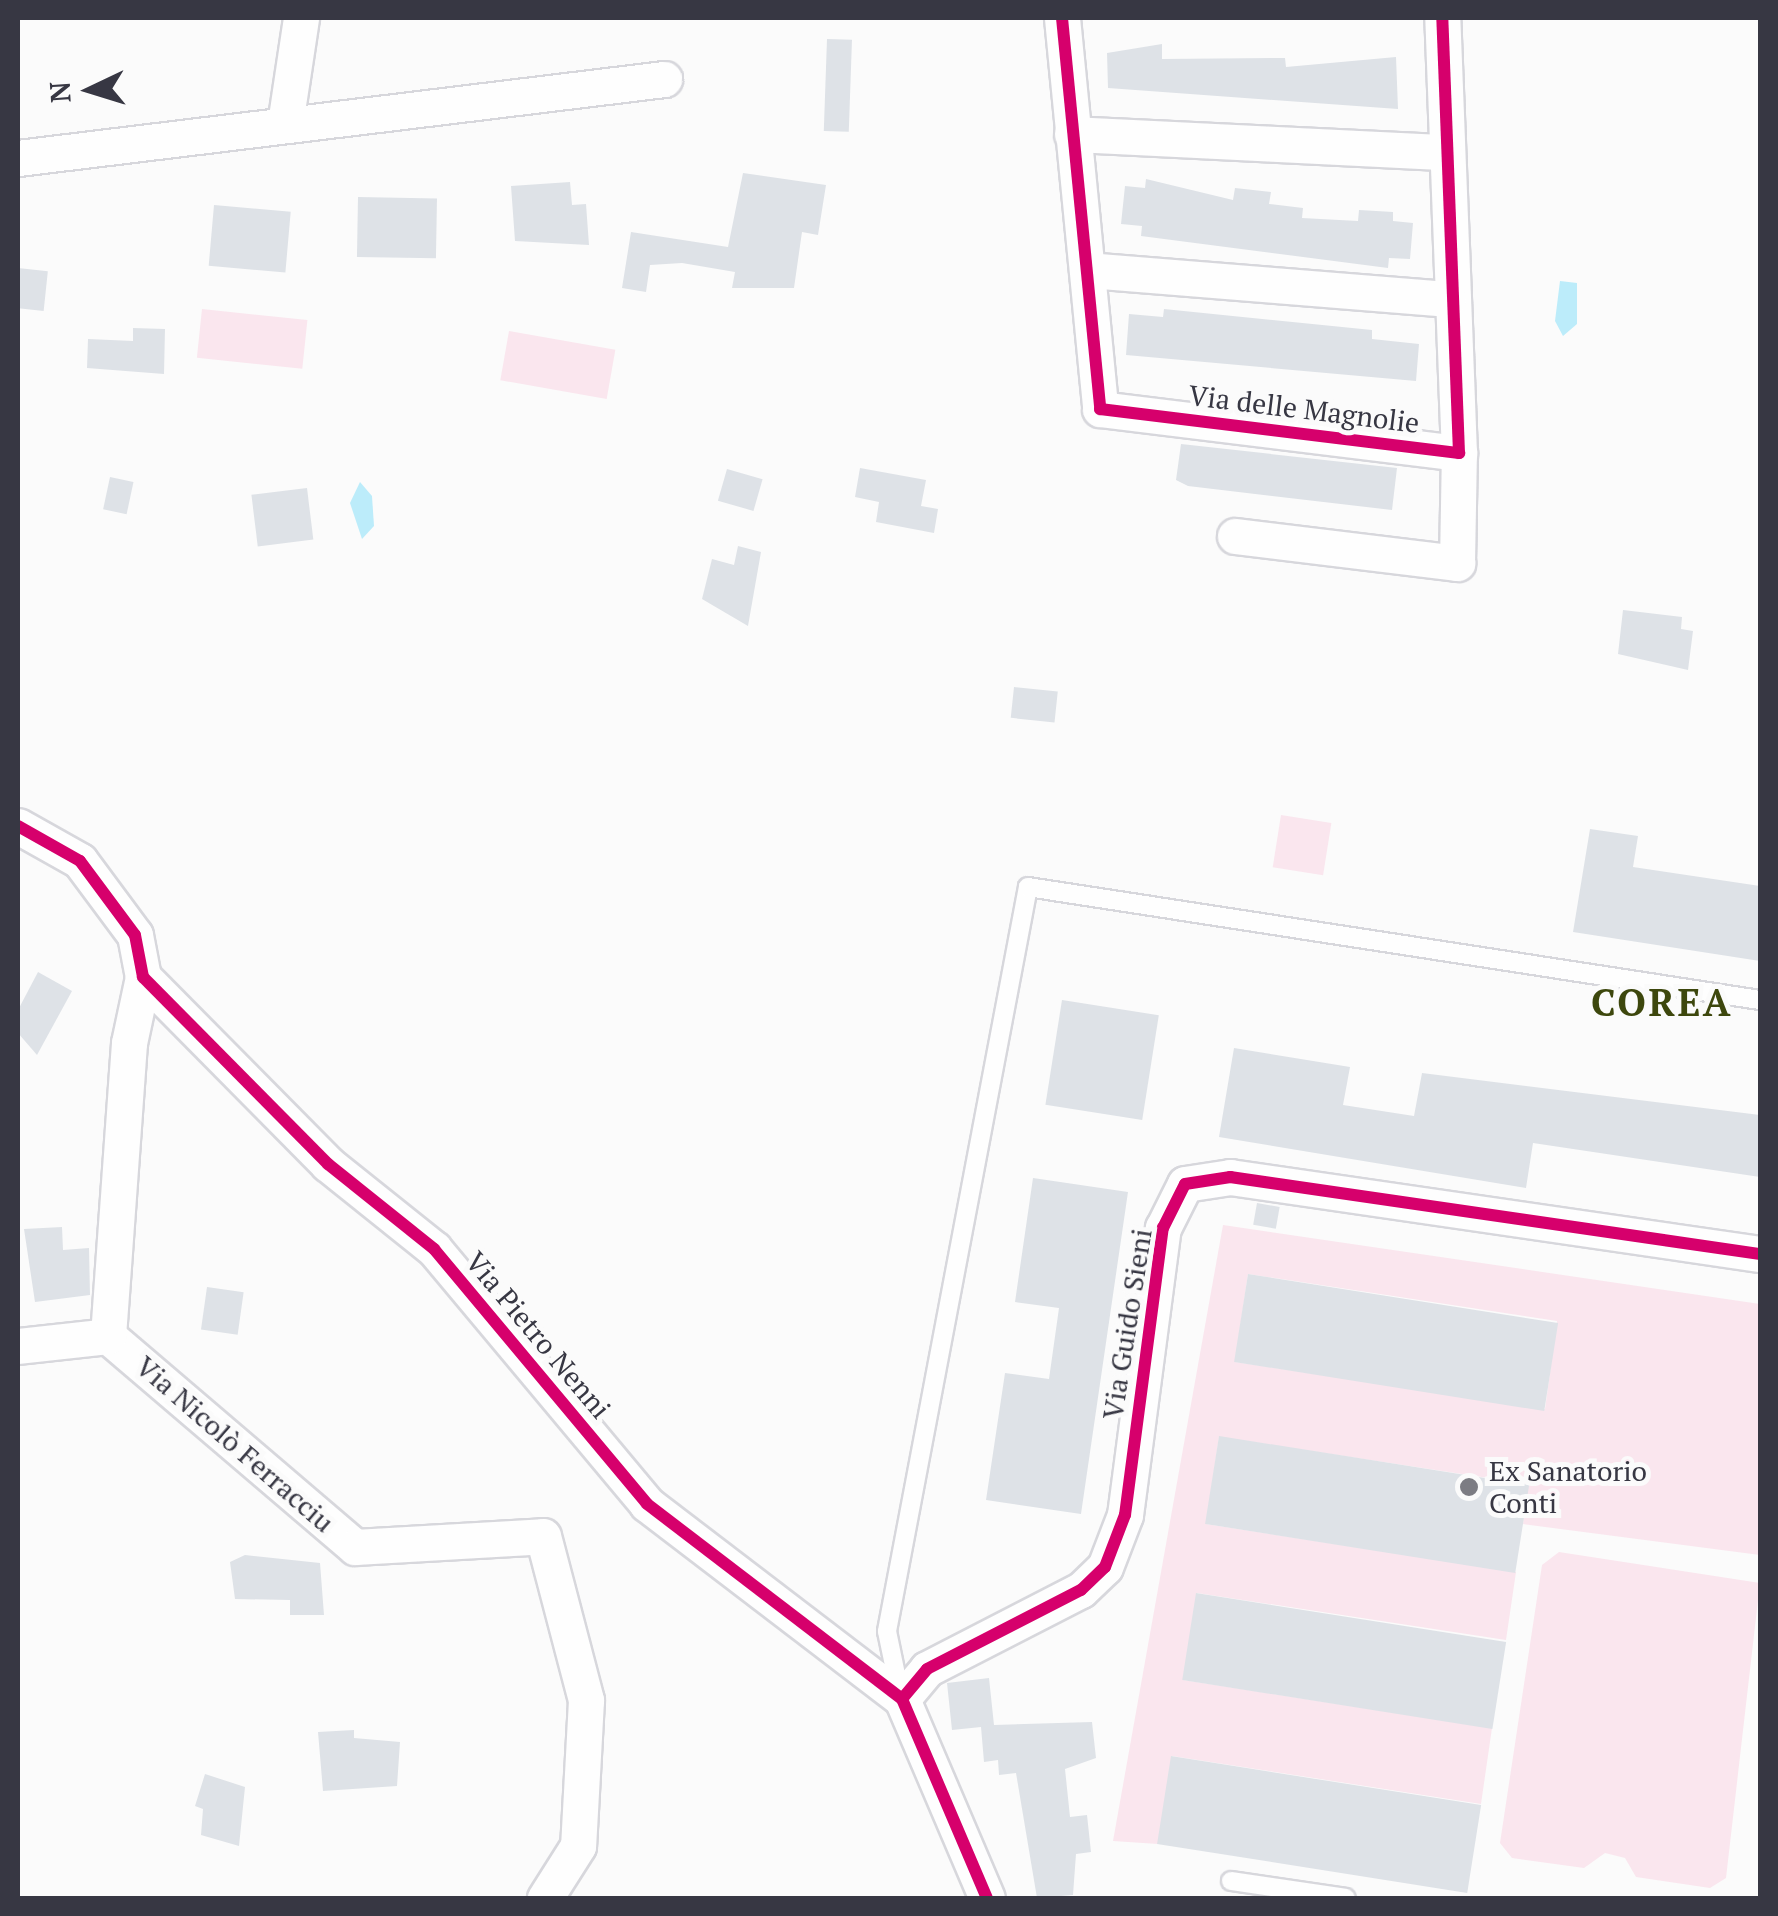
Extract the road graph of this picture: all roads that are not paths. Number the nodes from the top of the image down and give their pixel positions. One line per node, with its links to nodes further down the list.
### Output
1 (302, 18): 5 (street)
2 (1062, 18): 6 (street, Via delle Magnolie)
3 (1442, 18): 7 (street, Via delle Magnolie)
4 (664, 79): 5 (street)
5 (285, 124): 8 (street)
6 (1072, 134): 7 (street); 9 (street, Via delle Magnolie)
7 (1444, 152): 10 (street, Via delle Magnolie)
8 (18, 158)
9 (1088, 270): 10 (street); 11 (street, Via delle Magnolie)
10 (1448, 299): 11 (street, Via delle Magnolie)
11 (1459, 453): 12 (street, Via delle Magnolie)
12 (1235, 536)
13 (18, 826): 14 (street)
14 (143, 977): 17 (street, Via Nicolò Ferracciu); 19 (street, Via Pietro Nenni)
15 (1760, 1000): 19 (lane)
16 (1760, 1254): 19 (street, Via Guido Sieni)
17 (108, 1336): 18 (street, Via Nicolò Ferracciu); 21 (street, Via Nicolò Ferracciu)
18 (18, 1346)
19 (902, 1699): 22 (street, Via Pietro Nenni)
20 (1231, 1881): 23 (lane)
21 (545, 1898)
22 (987, 1898)
23 (1346, 1898)

